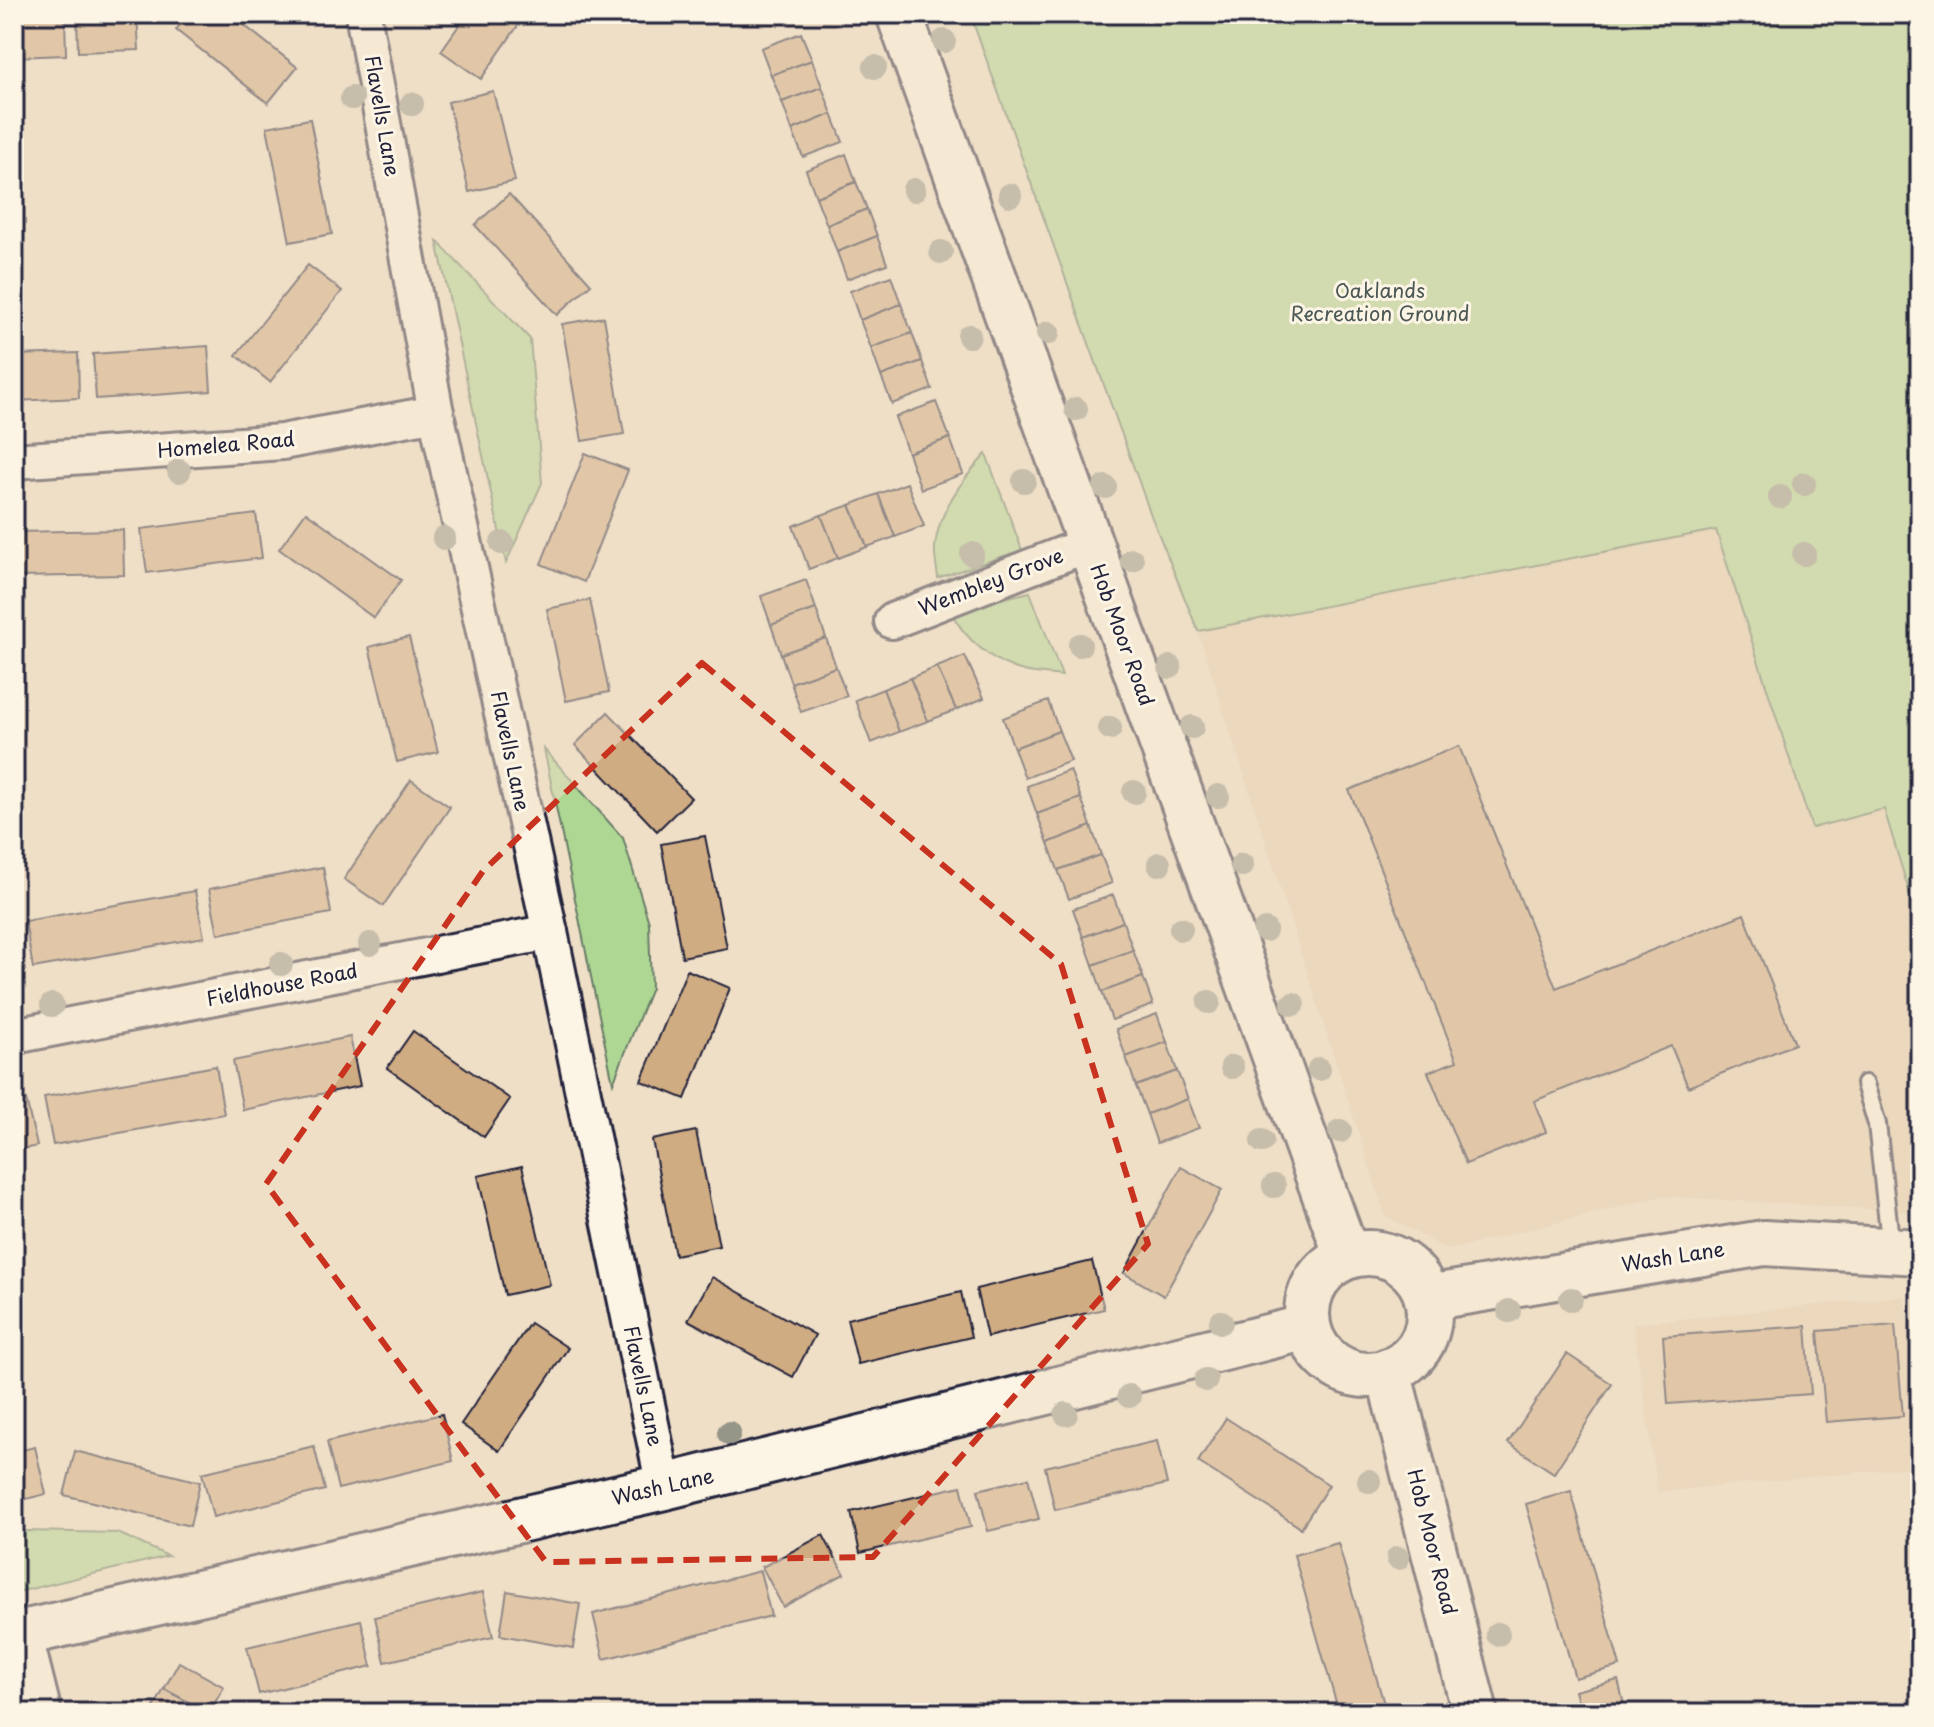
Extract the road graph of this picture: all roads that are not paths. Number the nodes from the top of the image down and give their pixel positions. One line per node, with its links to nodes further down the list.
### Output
1 (363, 14): 3 (street, Flavells Lane)
2 (899, 14): 5 (street, Hob Moor Road)
3 (436, 413): 4 (street, Homelea Road); 7 (street, Flavells Lane)
4 (14, 461)
5 (1089, 544): 6 (street, Wembley Grove); 11 (street, Hob Moor Road)
6 (892, 621)
7 (550, 932): 8 (street, Fieldhouse Road); 15 (street, Flavells Lane)
8 (14, 1036)
9 (1865, 1084): 10 (lane)
10 (1906, 1251): 12 (street, Wash Lane)
11 (1347, 1256): 12 (street); 13 (street)
12 (1427, 1298): 14 (street)
13 (1308, 1327): 14 (street); 15 (street, Wash Lane)
14 (1388, 1371): 18 (street, Hob Moor Road)
15 (664, 1487): 16 (street, Wash Lane)
16 (19, 1634): 17 (street)
17 (44, 1713)
18 (1475, 1713)

